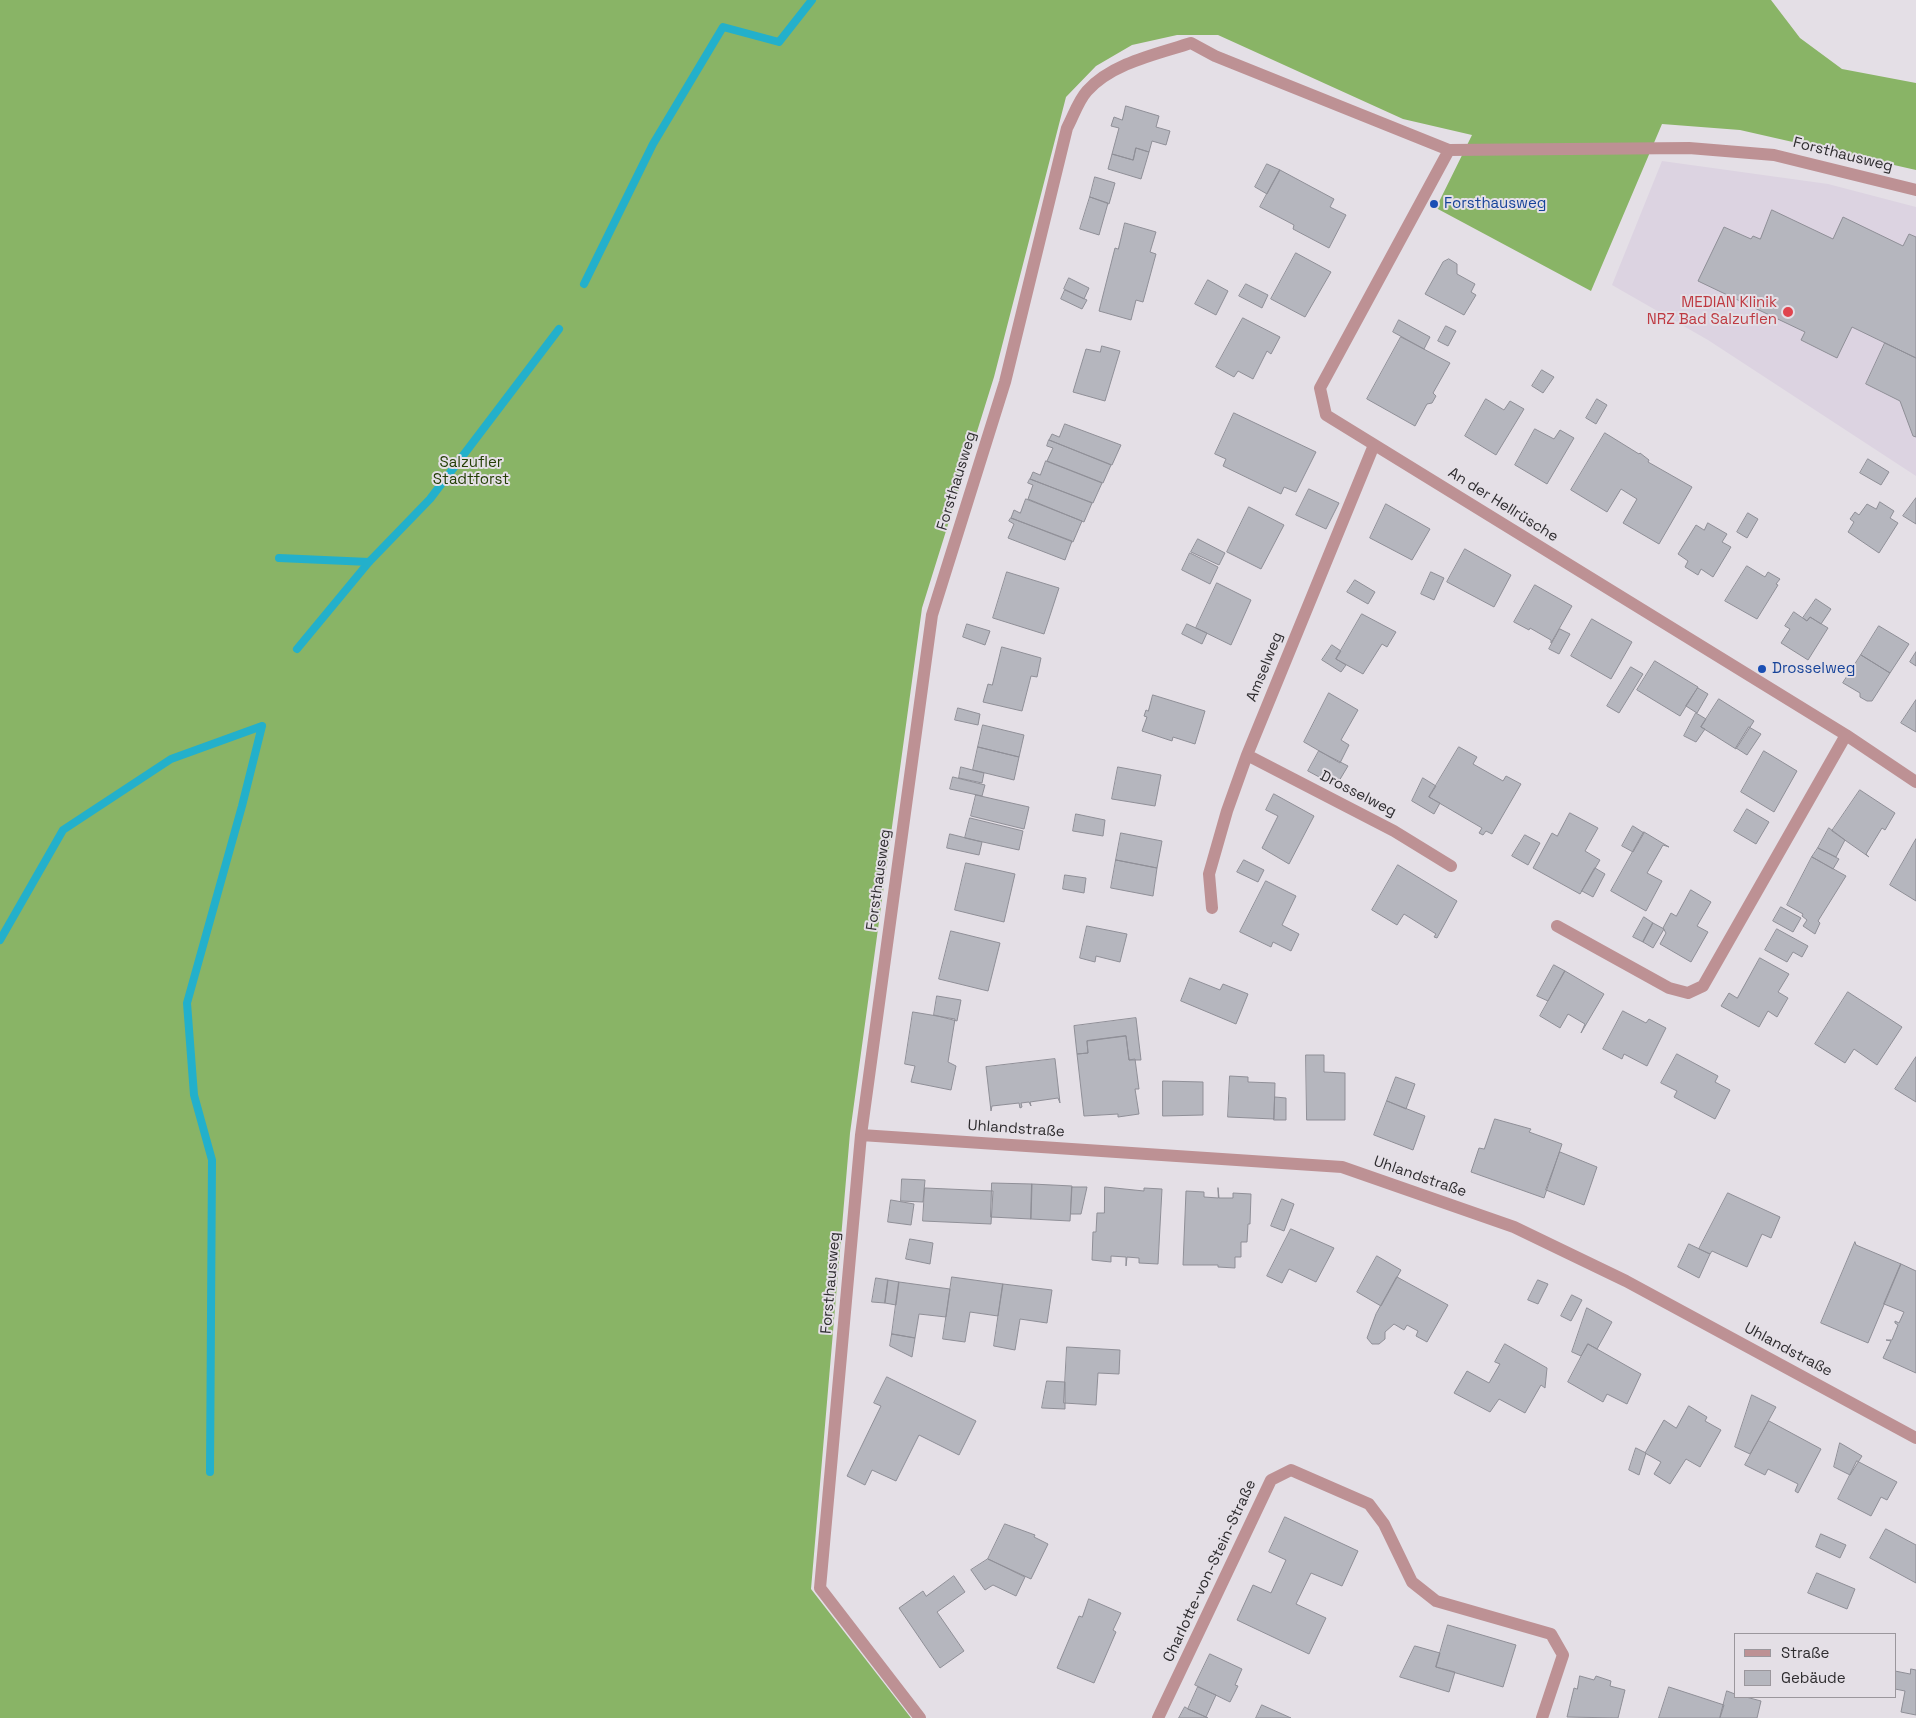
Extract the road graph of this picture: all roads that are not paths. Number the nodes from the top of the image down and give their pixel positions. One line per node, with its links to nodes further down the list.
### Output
1 (1449, 150): 2 (street, Forsthausweg); 3 (street, An der Hellrüsche); 10 (street, Forsthausweg)
2 (1916, 190)
3 (1374, 444): 4 (street, An der Hellrüsche); 5 (street, Amselweg)
4 (1846, 735): 6 (street, An der Hellrüsche); 9 (street)
5 (1247, 755): 7 (street, Drosselweg); 8 (street, Amselweg)
6 (1916, 782)
7 (1451, 866)
8 (1212, 908)
9 (1557, 926)
10 (861, 1135): 11 (street, Uhlandstraße); 12 (street, Forsthausweg)
11 (1916, 1438)
12 (920, 1718)
13 (1158, 1718): 14 (street, Charlotte-von-Stein-Straße)
14 (1542, 1718)

